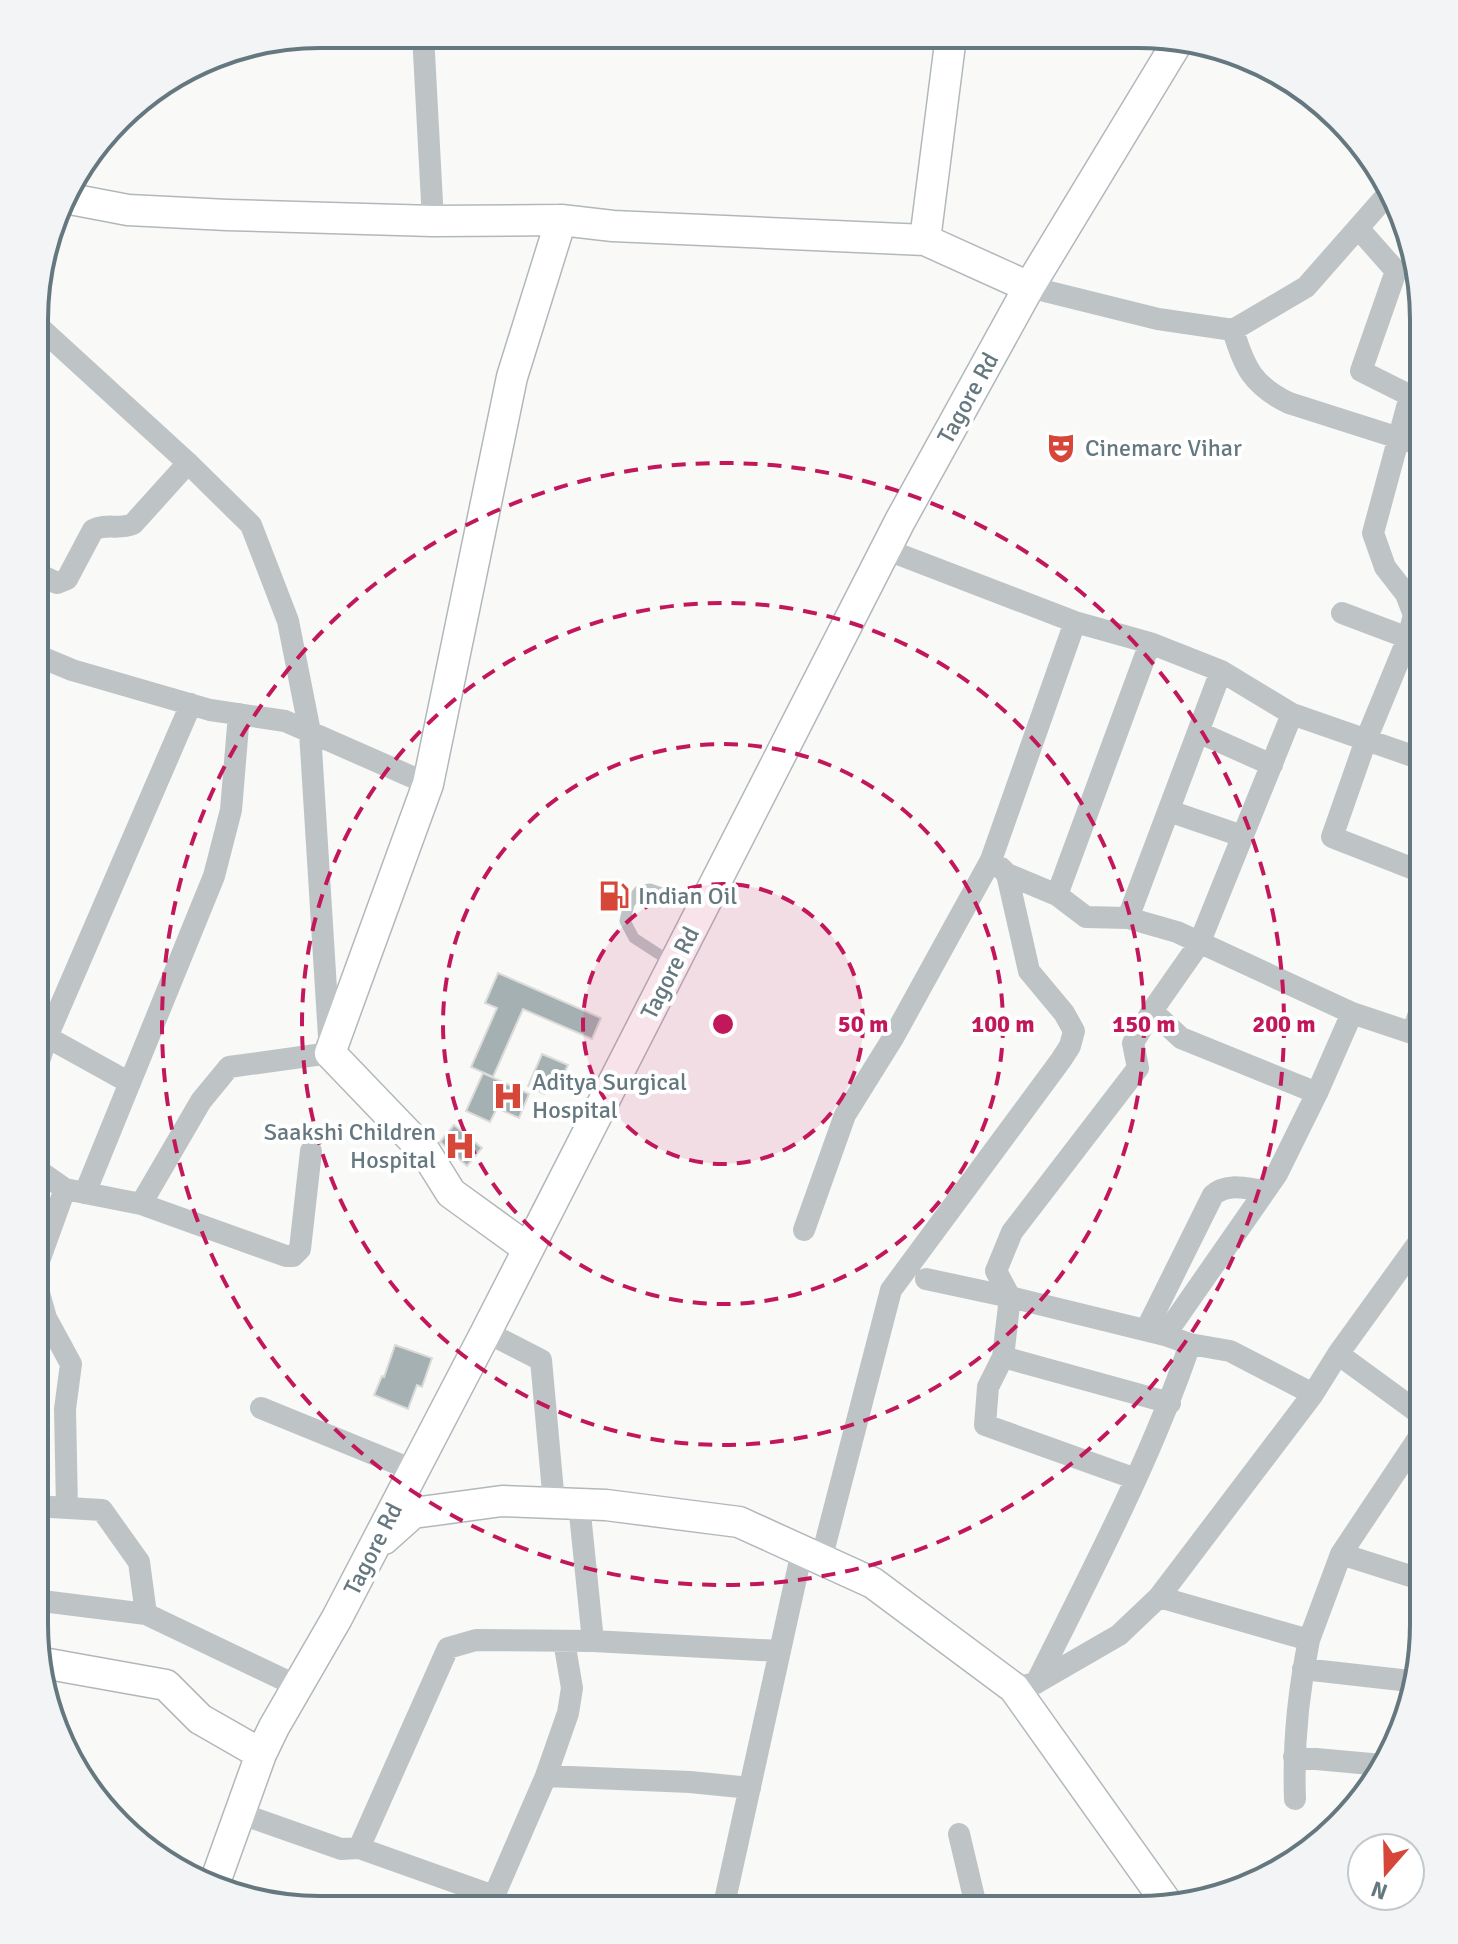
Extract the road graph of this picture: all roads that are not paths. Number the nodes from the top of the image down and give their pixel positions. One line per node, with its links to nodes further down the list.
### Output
1 (424, 48): 7 (street)
2 (949, 48): 9 (street)
3 (1173, 50): 10 (street, Tagore Rd)
4 (76, 200): 7 (street)
5 (1382, 200): 8 (street)
6 (561, 220): 7 (street); 9 (street); 36 (street)
7 (433, 221)
8 (1358, 228): 11 (street); 13 (street)
9 (925, 240): 10 (street)
10 (1029, 287): 11 (street); 18 (street, Tagore Rd)
11 (1233, 330): 15 (street)
12 (48, 335): 17 (street)
13 (1410, 395)
14 (1410, 414): 15 (street)
15 (1398, 438): 16 (street); 20 (street)
16 (1410, 442)
17 (188, 463): 19 (street); 31 (street)
18 (885, 549): 22 (street); 42 (street, Tagore Rd)
19 (48, 579)
20 (1410, 604)
21 (1342, 613): 23 (street)
22 (1075, 622): 24 (street); 39 (street)
23 (1410, 639)
24 (1150, 643): 27 (street); 41 (street)
25 (1410, 653): 33 (street)
26 (48, 660): 28 (street)
27 (1221, 671): 30 (street); 32 (street)
28 (191, 704): 29 (street); 49 (street)
29 (239, 714): 31 (street); 52 (street)
30 (1292, 714): 33 (street); 35 (street)
31 (310, 732): 36 (street); 51 (street)
32 (1198, 732): 35 (street); 37 (street)
33 (1366, 740): 34 (street); 40 (street)
34 (1410, 755)
35 (1272, 765): 38 (street)
36 (428, 784): 51 (street)
37 (1169, 811): 38 (street); 43 (street)
38 (1242, 836): 44 (street)
39 (999, 867): 41 (street); 59 (street); 83 (street)
40 (1410, 867)
41 (1057, 895): 43 (street)
42 (703, 908): 45 (street, Tagore Rd); 45 (lane)
43 (1128, 918): 44 (street)
44 (1199, 944): 46 (street); 47 (street)
45 (674, 965): 61 (street, Tagore Rd)
46 (1152, 1011): 53 (street); 64 (street)
47 (1352, 1013): 48 (street); 53 (street)
48 (1409, 1032)
49 (48, 1035)
50 (48, 1038): 52 (street)
51 (330, 1053): 58 (street); 61 (street)
52 (130, 1083): 56 (street)
53 (1317, 1093): 57 (street)
54 (311, 1151): 58 (street)
55 (48, 1175): 56 (street)
56 (75, 1191): 58 (street); 60 (street)
57 (1265, 1191): 66 (street); 66 (street)
58 (141, 1204)
59 (804, 1230)
60 (48, 1246)
61 (527, 1248): 65 (street, Tagore Rd)
62 (1409, 1255): 69 (street)
63 (926, 1279): 64 (street)
64 (1010, 1297): 66 (street); 70 (street)
65 (486, 1332): 75 (street, Tagore Rd); 78 (street)
66 (1156, 1333): 68 (street)
67 (48, 1337): 80 (street)
68 (1190, 1344): 71 (street); 72 (street)
69 (1338, 1354): 71 (street); 73 (street)
70 (1003, 1357): 72 (street); 77 (street)
71 (1313, 1394): 85 (street)
72 (1170, 1403): 77 (street)
73 (1409, 1406)
74 (261, 1408): 75 (street)
75 (413, 1470): 81 (street, Tagore Rd)
76 (1409, 1470): 82 (street)
77 (1136, 1479): 95 (street)
78 (566, 1503): 81 (street); 83 (street); 90 (street)
79 (48, 1507): 80 (street)
80 (67, 1508): 87 (street)
81 (372, 1550): 96 (street, Tagore Rd)
82 (1341, 1554): 84 (street); 88 (street)
83 (811, 1555): 91 (street); 95 (street)
84 (1409, 1576)
85 (1159, 1597): 88 (street); 95 (street)
86 (48, 1602): 87 (street)
87 (146, 1614): 96 (street)
88 (1309, 1640): 93 (street)
89 (564, 1641): 90 (street); 100 (street); 105 (street)
90 (593, 1641): 91 (street)
91 (780, 1651): 101 (street)
92 (51, 1664): 97 (street)
93 (1303, 1669): 94 (street); 98 (street)
94 (1404, 1680)
95 (1025, 1685): 107 (street)
96 (297, 1686): 97 (street, Tagore Rd)
97 (261, 1754): 103 (street, Tagore Rd)
98 (1294, 1757): 99 (street); 102 (street)
99 (1370, 1764)
100 (546, 1776): 101 (street); 109 (street)
101 (750, 1788): 110 (street)
102 (1295, 1799)
103 (239, 1813): 105 (street); 106 (street, Tagore Rd)
104 (959, 1834): 111 (street)
105 (359, 1848): 108 (street)
106 (217, 1875)
107 (1162, 1895)
108 (483, 1896)
109 (501, 1896)
110 (726, 1896)
111 (974, 1896)

